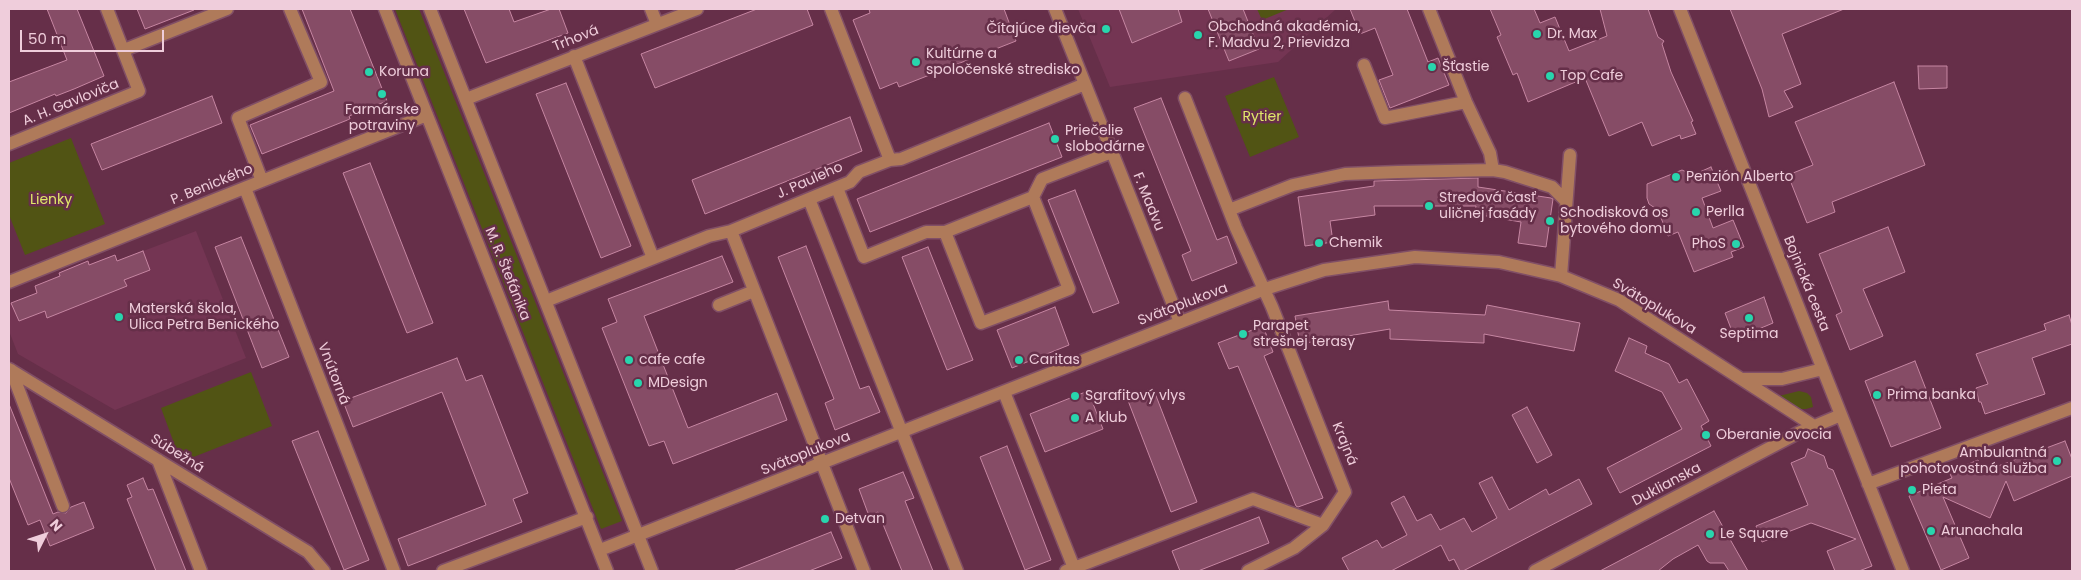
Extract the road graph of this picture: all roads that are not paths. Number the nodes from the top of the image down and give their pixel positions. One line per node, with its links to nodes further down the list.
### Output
1 (107, 9): 13 (street, A. H. Gavloviča)
2 (227, 9): 13 (street)
3 (290, 9): 26 (street)
4 (385, 9): 20 (street, M. R. Štefánika)
5 (430, 9): 18 (street, M. R. Štefánika)
6 (651, 9): 12 (street)
7 (697, 9): 12 (street, Trhová)
8 (831, 9): 24 (street)
9 (1055, 9): 16 (street, F. Madvu)
10 (1429, 9): 19 (street)
11 (1680, 9): 43 (street, Bojnická cesta)
12 (658, 24): 14 (street, Trhová)
13 (124, 50): 21 (street, A. H. Gavloviča)
14 (574, 56): 18 (street, Trhová); 35 (street)
15 (1364, 64): 19 (street)
16 (1086, 84): 22 (street, F. Madvu); 24 (street, J. Pauleho)
17 (1185, 98): 32 (street, Krajná)
18 (466, 99): 40 (street, M. R. Štefánika)
19 (1466, 102): 25 (street)
20 (427, 115): 26 (street, P. Benického); 55 (street, M. R. Štefánika)
21 (9, 144)
22 (1112, 152): 29 (street); 42 (street, F. Madvu)
23 (1570, 155): 31 (street)
24 (890, 160): 28 (street, J. Pauleho)
25 (1493, 170): 31 (street); 32 (street)
26 (262, 181): 27 (street, P. Benického)
27 (244, 188): 37 (street, P. Benického); 62 (street, Vnútorná)
28 (837, 188): 30 (street, J. Pauleho); 34 (street)
29 (1033, 197): 34 (street); 34 (street)
30 (809, 199): 33 (street, J. Pauleho); 50 (street)
31 (1566, 201): 36 (street)
32 (1229, 210): 38 (street, Krajná)
33 (731, 231): 35 (street, J. Pauleho); 39 (street)
34 (945, 232)
35 (653, 258): 40 (street, J. Pauleho)
36 (1561, 276): 38 (street, Svätoplukova); 45 (street, Svätoplukova)
37 (9, 282)
38 (1264, 289): 42 (street, Svätoplukova); 56 (street, Krajná)
39 (754, 291): 41 (street); 52 (street)
40 (546, 301): 57 (street, M. R. Štefánika)
41 (719, 305)
42 (1180, 322): 46 (street, Svätoplukova)
43 (1823, 369): 45 (street); 48 (street, Bojnická cesta)
44 (10, 370): 51 (street, Súbežná); 54 (street)
45 (1741, 380): 49 (street, Svätoplukova)
46 (1004, 392): 50 (street, Svätoplukova); 59 (street)
47 (2072, 408): 53 (street)
48 (1841, 415): 49 (street); 53 (street, Bojnická cesta)
49 (1814, 426): 69 (street, Duklianska)
50 (901, 432): 52 (street, Svätoplukova); 67 (street)
51 (158, 460): 60 (street); 61 (street, Súbežná)
52 (821, 464): 57 (street, Svätoplukova); 66 (street)
53 (1868, 484): 70 (street, Bojnická cesta)
54 (63, 506)
55 (587, 517): 58 (street, M. R. Štefánika); 63 (street)
56 (1323, 525): 59 (street); 68 (street, Krajná)
57 (638, 536): 58 (street); 65 (street, M. R. Štefánika)
58 (600, 550): 64 (street, M. R. Štefánika)
59 (1070, 570)
60 (200, 571)
61 (324, 571)
62 (394, 571)
63 (443, 571)
64 (607, 571)
65 (652, 571)
66 (864, 571)
67 (957, 571)
68 (1248, 571)
69 (1535, 571)
70 (1903, 571)

